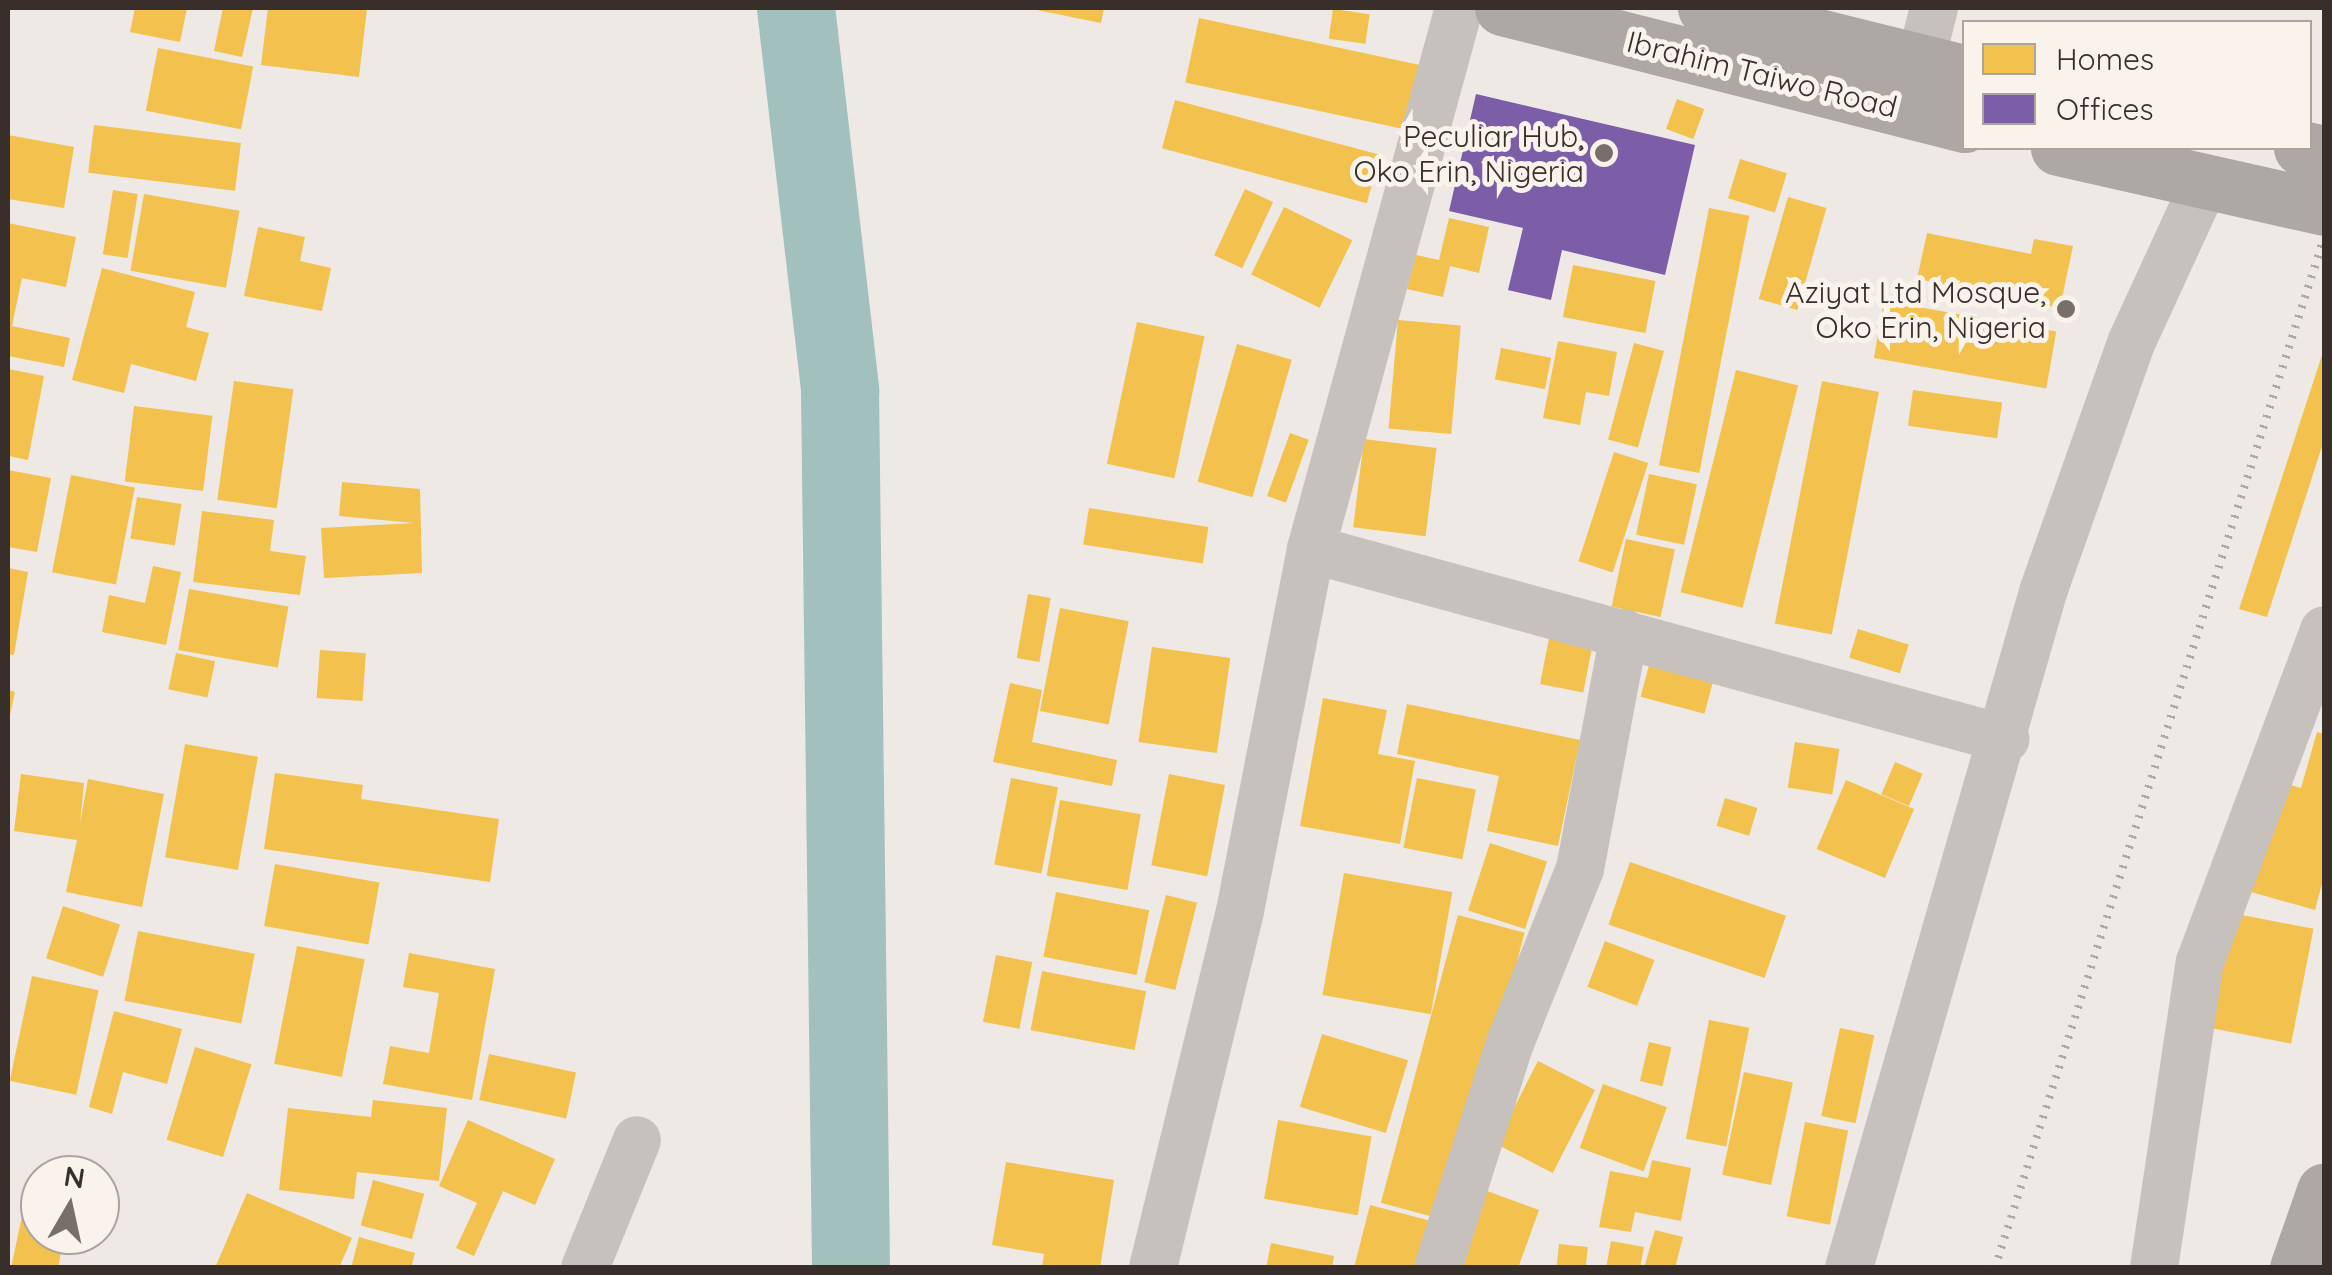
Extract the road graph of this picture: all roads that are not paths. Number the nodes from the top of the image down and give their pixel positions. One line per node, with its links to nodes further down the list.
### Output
1 (1460, 8): 10 (street)
2 (1502, 8): 6 (highway, Ibrahim Taiwo Road)
3 (1705, 8): 5 (highway, Ibrahim Taiwo Road)
4 (1934, 8): 5 (street)
5 (1942, 68)
6 (1962, 124)
7 (2067, 150): 8 (highway)
8 (2206, 180): 9 (highway); 13 (street)
9 (2324, 208)
10 (1311, 549): 12 (street); 17 (street)
11 (2324, 630): 20 (street)
12 (1624, 633): 13 (street); 18 (street)
13 (2005, 739): 19 (street)
14 (637, 1140): 16 (street)
15 (2324, 1191): 21 (highway)
16 (585, 1268)
17 (1153, 1268)
18 (1438, 1268)
19 (1849, 1268)
20 (2154, 1268)
21 (2298, 1268)

